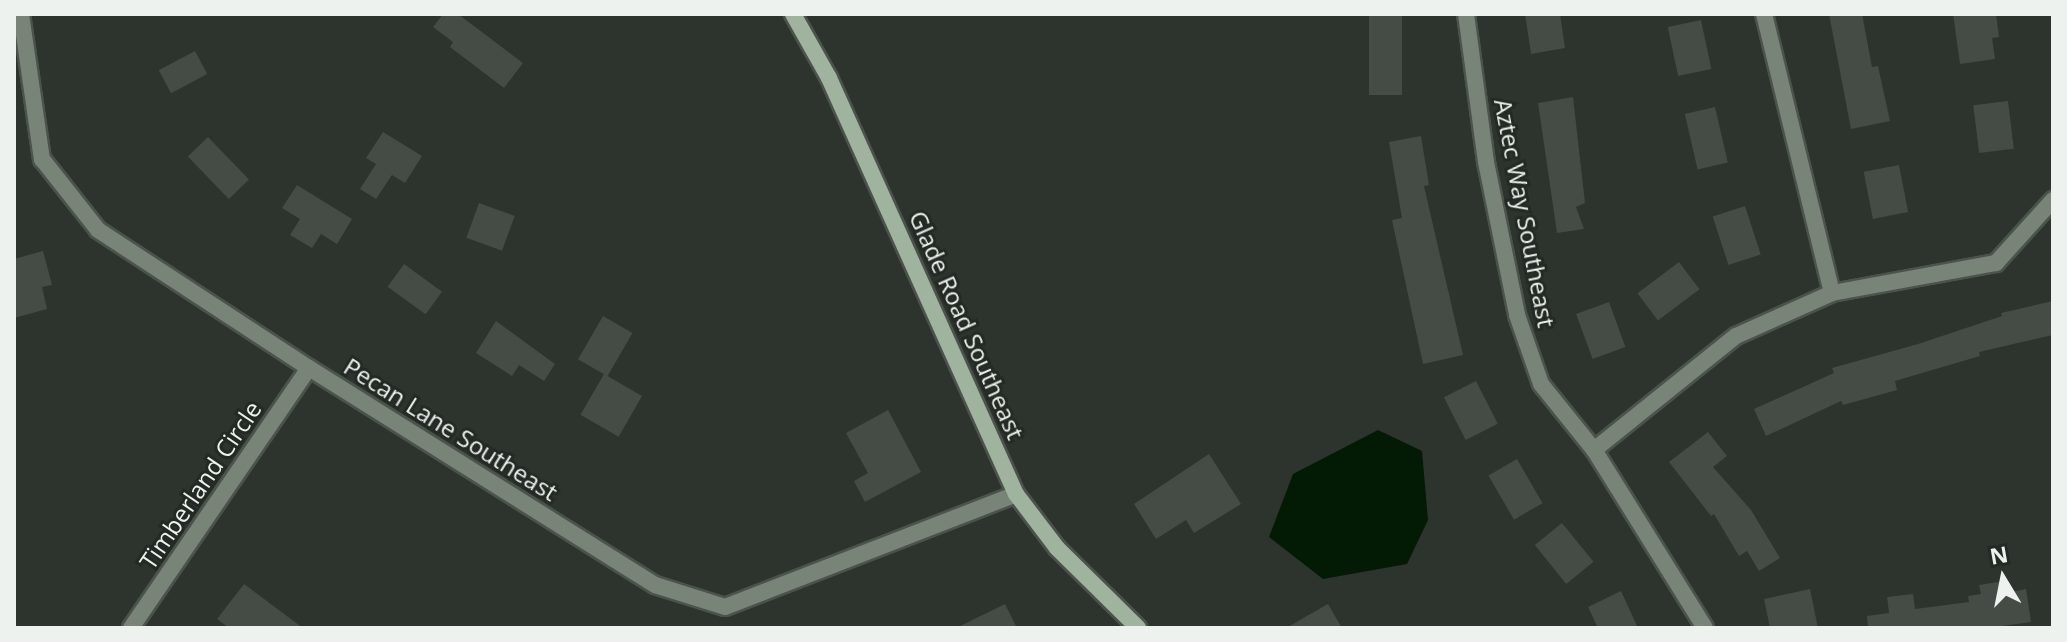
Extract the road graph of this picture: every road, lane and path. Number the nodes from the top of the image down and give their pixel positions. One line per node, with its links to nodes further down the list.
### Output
1 (21, 14): 7 (street, Pecan Lane Southeast)
2 (793, 14): 9 (street, Glade Road Southeast)
3 (1466, 14): 8 (street, Aztec Way Southeast)
4 (1764, 14): 6 (street)
5 (2053, 202): 6 (street)
6 (1832, 293): 8 (street)
7 (309, 368): 9 (street, Pecan Lane Southeast); 10 (street, Timberland Circle)
8 (1594, 450): 12 (street, Aztec Way Southeast)
9 (1016, 494): 11 (street, Glade Road Southeast)
10 (131, 628)
11 (1138, 628)
12 (1705, 628)

